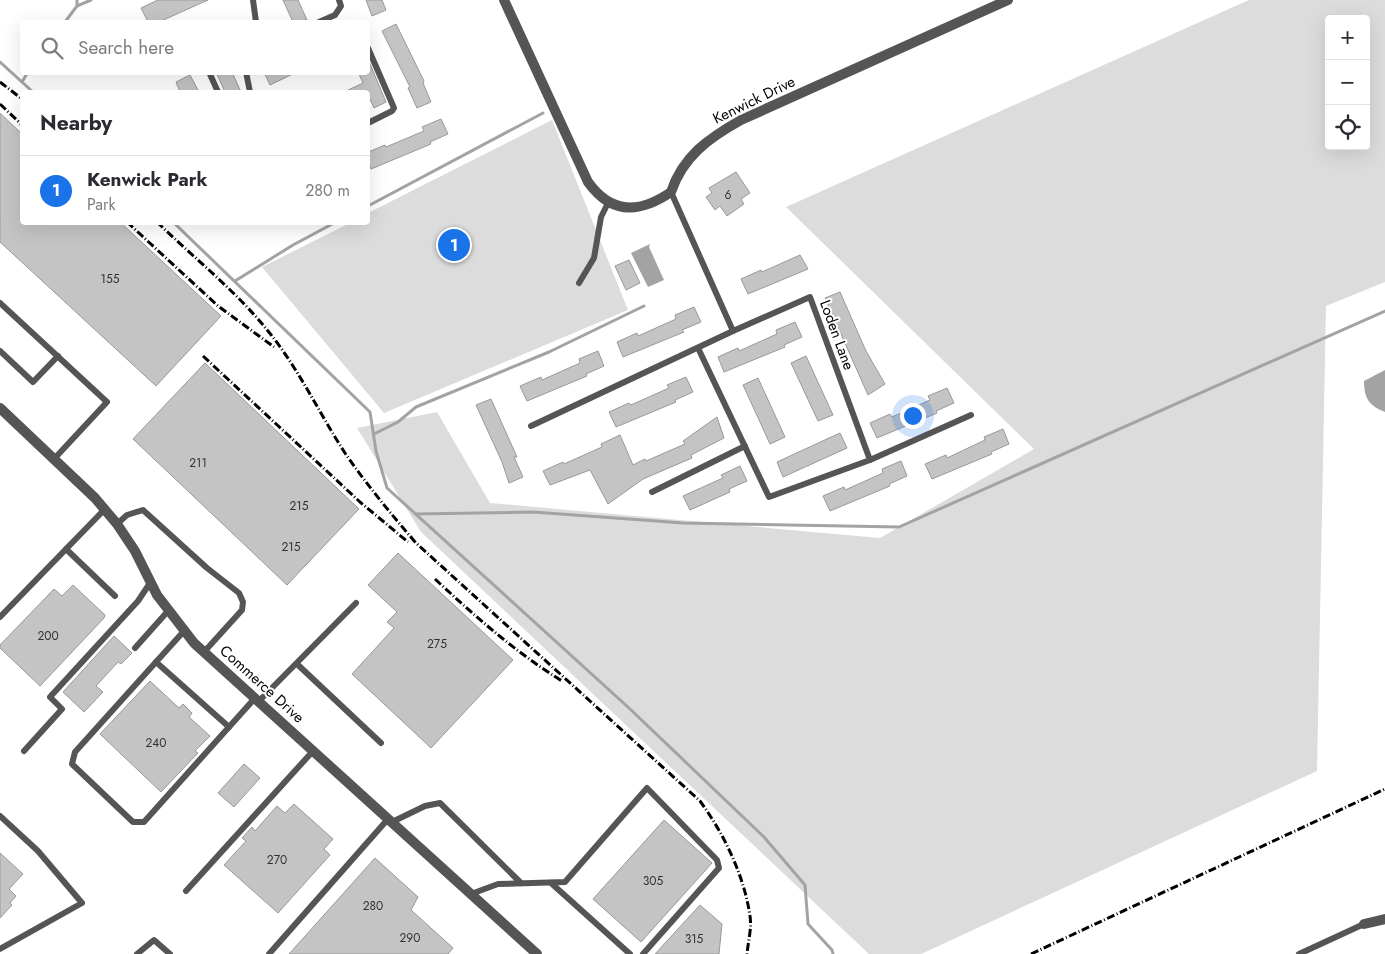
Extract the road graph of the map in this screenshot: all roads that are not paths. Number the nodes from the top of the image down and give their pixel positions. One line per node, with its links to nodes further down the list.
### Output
1 (253, 0): 5 (lane)
2 (338, 0): 6 (lane)
3 (504, 0): 14 (street)
4 (1008, 0): 13 (street, Kenwick Drive)
5 (256, 20)
6 (324, 20)
7 (370, 53): 12 (lane)
8 (210, 75): 10 (lane)
9 (247, 75): 11 (lane)
10 (217, 90)
11 (250, 90)
12 (370, 122)
13 (670, 192): 14 (street); 17 (lane)
14 (608, 203): 15 (lane)
15 (579, 283)
16 (0, 303): 20 (lane)
17 (733, 331): 18 (lane, Loden Lane); 26 (lane, Loden Lane)
18 (698, 348): 23 (lane, Loden Lane); 24 (lane)
19 (0, 351): 20 (lane)
20 (58, 356): 25 (lane)
21 (0, 408): 25 (street, Commerce Drive)
22 (971, 415): 26 (lane)
23 (531, 426)
24 (745, 446): 26 (lane); 27 (lane)
25 (54, 459): 28 (street, Commerce Drive)
26 (870, 460)
27 (652, 492)
28 (105, 509): 29 (street, Commerce Drive); 30 (lane)
29 (117, 524): 31 (street, Commerce Drive); 38 (lane)
30 (66, 548): 32 (lane); 35 (lane)
31 (150, 583): 34 (street, Commerce Drive); 44 (lane)
32 (115, 596)
33 (356, 603): 40 (lane)
34 (168, 611): 36 (street, Commerce Drive); 37 (lane)
35 (0, 617)
36 (184, 631): 38 (street, Commerce Drive); 39 (lane)
37 (135, 648)
38 (204, 652): 41 (street, Commerce Drive)
39 (156, 662): 42 (lane); 42 (lane)
40 (296, 664): 41 (lane); 43 (lane)
41 (257, 700): 42 (lane); 45 (street, Commerce Drive)
42 (229, 728)
43 (381, 743)
44 (24, 751)
45 (313, 751): 47 (street, Commerce Drive); 50 (lane)
46 (0, 816): 54 (lane)
47 (390, 820): 48 (lane); 51 (street, Commerce Drive); 57 (lane)
48 (521, 883): 49 (lane); 51 (lane)
49 (551, 883): 59 (lane); 60 (lane)
50 (186, 891)
51 (471, 894): 58 (street, Commerce Drive)
52 (1385, 919): 53 (street)
53 (1364, 924): 61 (lane)
54 (0, 949)
55 (137, 954): 56 (lane)
56 (170, 954)
57 (270, 954)
58 (536, 954)
59 (630, 954)
60 (643, 954)
61 (1299, 954)

